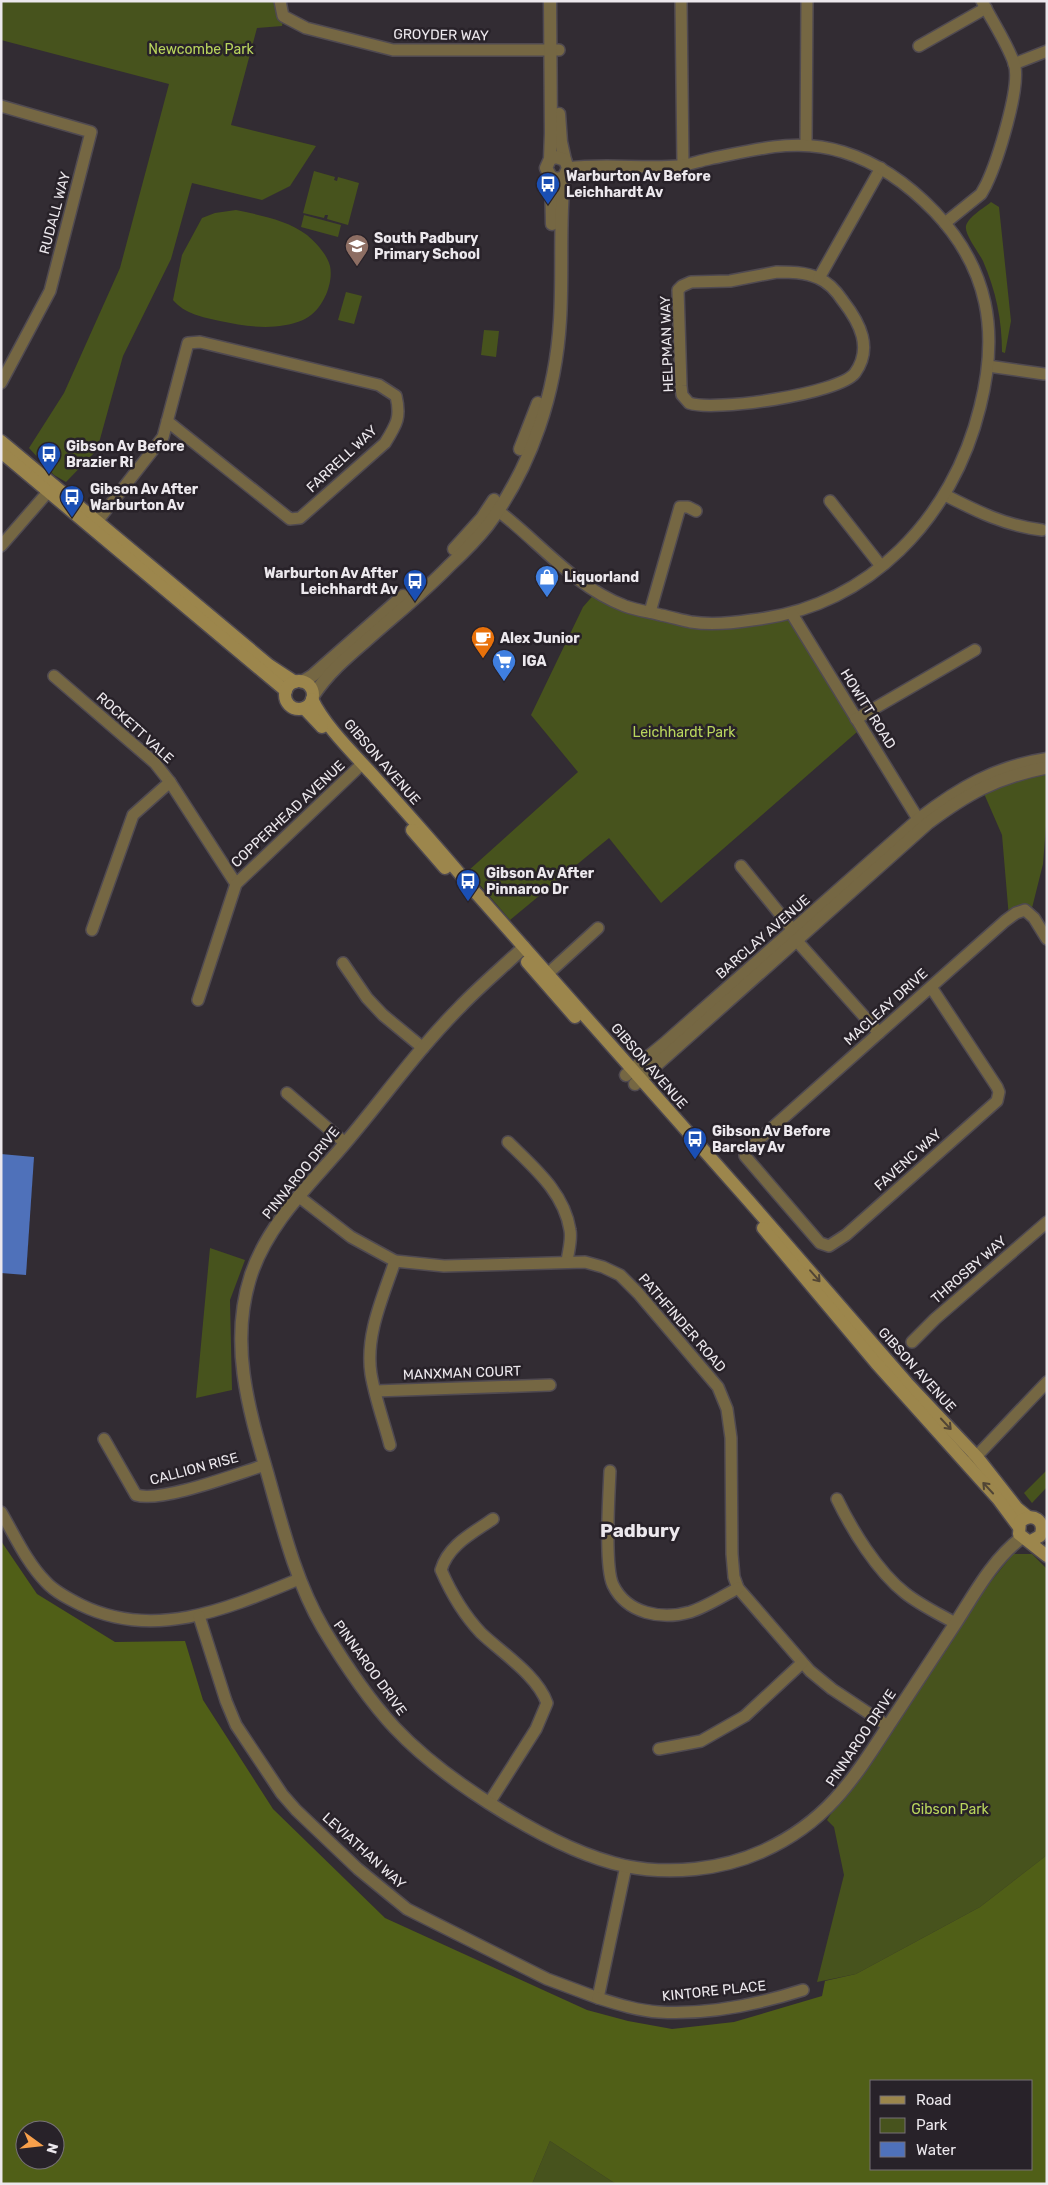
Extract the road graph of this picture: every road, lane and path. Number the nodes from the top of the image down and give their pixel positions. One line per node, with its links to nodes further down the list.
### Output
1 (280, 1): 8 (street, GROYDER WAY)
2 (550, 1): 8 (street)
3 (558, 1): 8 (street)
4 (681, 1): 14 (street)
5 (807, 1): 12 (street)
6 (984, 5): 7 (street); 10 (street)
7 (918, 46)
8 (555, 50): 13 (street); 16 (street)
9 (1047, 51): 10 (street)
10 (1014, 64): 17 (street)
11 (1, 106): 21 (street, RUDALL WAY)
12 (806, 145): 14 (street); 15 (street)
13 (550, 159): 16 (street); 16 (street)
14 (683, 166): 16 (street)
15 (881, 168): 17 (street); 18 (street)
16 (562, 170): 28 (street)
17 (945, 223): 19 (street)
18 (819, 278): 18 (street, HELPMAN WAY)
19 (988, 366): 20 (street); 26 (street)
20 (1044, 374)
21 (1, 383)
22 (167, 421): 22 (street, FARRELL WAY); 30 (street)
23 (1, 441): 25 (main road)
24 (1, 452): 25 (main road)
25 (51, 488): 30 (main road); 32 (street)
26 (945, 495): 31 (street); 33 (street)
27 (830, 501): 33 (street)
28 (494, 508): 34 (street); 38 (street); 39 (street)
29 (696, 511): 34 (street)
30 (95, 524): 38 (main road)
31 (1042, 530)
32 (1, 546)
33 (881, 566): 35 (street)
34 (650, 612): 35 (street)
35 (792, 614): 40 (street, HOWITT ROAD)
36 (975, 650): 40 (street)
37 (54, 676): 44 (street, ROCKETT VALE)
38 (294, 685): 39 (main road); 39 (main road)
39 (310, 701): 42 (main road, GIBSON AVENUE)
40 (856, 719): 45 (street, HOWITT ROAD)
41 (1047, 760): 45 (street, BARCLAY AVENUE)
42 (360, 767): 47 (street, COPPERHEAD AVENUE); 52 (main road, GIBSON AVENUE)
43 (1047, 768): 45 (street, BARCLAY AVENUE)
44 (170, 782): 47 (street, ROCKETT VALE); 49 (street)
45 (921, 823): 50 (street, BARCLAY AVENUE)
46 (741, 866): 50 (street)
47 (236, 884): 56 (street, COPPERHEAD AVENUE)
48 (598, 928): 54 (street)
49 (92, 930)
50 (794, 935): 57 (street); 59 (street, BARCLAY AVENUE)
51 (1047, 938): 55 (street, MACLEAY DRIVE)
52 (521, 949): 54 (main road, GIBSON AVENUE); 58 (street, PINNAROO DRIVE)
53 (343, 963): 58 (street)
54 (545, 976): 59 (main road, GIBSON AVENUE)
55 (931, 987): 57 (street, MACLEAY DRIVE); 63 (street, FAVENC WAY)
56 (198, 1000)
57 (879, 1033): 63 (street, MACLEAY DRIVE)
58 (423, 1048): 62 (street, PINNAROO DRIVE)
59 (633, 1077): 74 (main road, GIBSON AVENUE)
60 (287, 1093): 62 (street)
61 (508, 1142): 67 (street)
62 (345, 1143): 64 (street, PINNAROO DRIVE)
63 (745, 1156)
64 (298, 1196): 66 (street, PATHFINDER ROAD); 75 (street, PINNAROO DRIVE)
65 (1047, 1222): 68 (street, THROSBY WAY)
66 (396, 1261): 67 (street, PATHFINDER ROAD); 71 (street)
67 (567, 1262): 84 (street, PATHFINDER ROAD)
68 (912, 1342)
69 (1047, 1382): 74 (street)
70 (550, 1385): 71 (street, MANXMAN COURT)
71 (375, 1391): 73 (street)
72 (104, 1439): 75 (street, CALLION RISE)
73 (390, 1445)
74 (972, 1461): 80 (main road, GIBSON AVENUE)
75 (265, 1466): 83 (street, PINNAROO DRIVE)
76 (610, 1471): 84 (street)
77 (837, 1499): 86 (street)
78 (1, 1512): 85 (street)
79 (493, 1519): 90 (street)
80 (1024, 1531): 81 (main road); 81 (main road); 82 (main road, GIBSON AVENUE); 86 (street, PINNAROO DRIVE)
81 (1044, 1536)
82 (1047, 1556)
83 (299, 1579): 85 (street); 90 (street, PINNAROO DRIVE)
84 (738, 1588): 87 (street)
85 (199, 1616): 93 (street, LEVIATHAN WAY)
86 (955, 1624): 88 (street, PINNAROO DRIVE)
87 (802, 1663): 88 (street); 89 (street)
88 (888, 1726): 91 (street, PINNAROO DRIVE)
89 (659, 1749)
90 (489, 1803): 91 (street, PINNAROO DRIVE)
91 (626, 1866): 93 (street)
92 (804, 1990): 93 (street, KINTORE PLACE)
93 (598, 1998)

